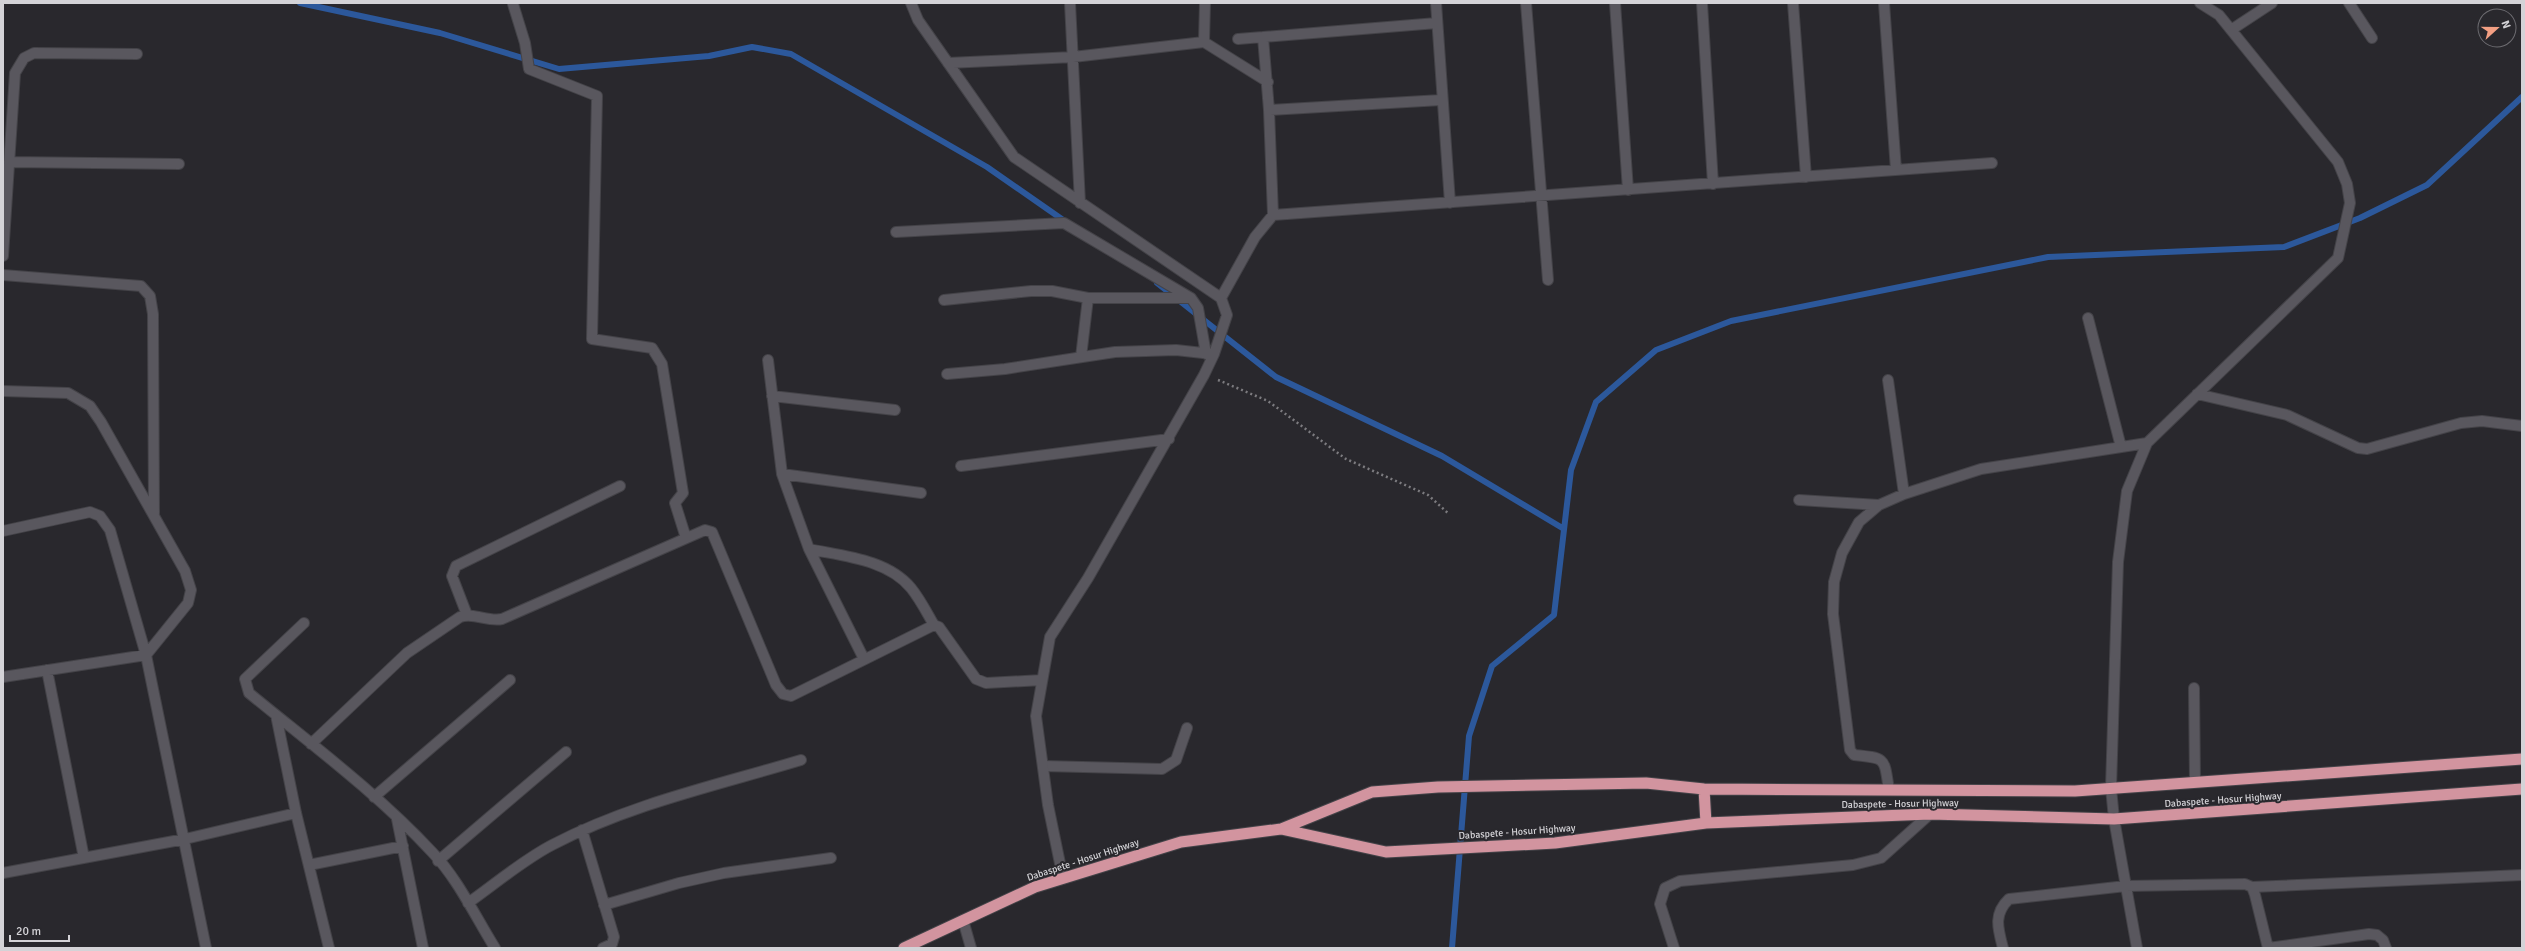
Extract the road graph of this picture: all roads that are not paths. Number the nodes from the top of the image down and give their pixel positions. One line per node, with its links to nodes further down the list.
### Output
1 (911, 3): 22 (street)
2 (1070, 3): 21 (street)
3 (1205, 3): 19 (street)
4 (1436, 3): 14 (street)
5 (1526, 3): 33 (street)
6 (1615, 3): 32 (street)
7 (1702, 3): 31 (street)
8 (1793, 3): 30 (street)
9 (1884, 3): 29 (street)
10 (2200, 3): 15 (street)
11 (2272, 3): 15 (street)
12 (2349, 3): 17 (street)
13 (513, 4): 68 (street)
14 (1437, 23): 16 (street); 24 (street)
15 (2231, 30): 52 (street)
16 (1262, 37): 18 (street); 23 (street)
17 (2372, 38)
18 (1238, 40)
19 (1204, 42): 21 (street); 23 (street)
20 (137, 54): 26 (street)
21 (1073, 57): 22 (street); 34 (street)
22 (948, 63): 34 (street)
23 (1268, 82): 25 (street)
24 (1441, 100): 25 (street); 35 (street)
25 (1269, 110): 36 (street)
26 (9, 162): 28 (street); 38 (street)
27 (1992, 163): 29 (street)
28 (179, 164)
29 (1896, 170): 30 (street)
30 (1806, 177): 31 (street)
31 (1713, 184): 32 (street)
32 (1628, 190): 33 (street)
33 (1542, 196): 35 (street); 40 (street)
34 (1080, 203): 43 (street)
35 (1450, 203): 36 (street)
36 (1273, 215): 43 (street)
37 (896, 232): 42 (street)
38 (3, 256)
39 (3, 275): 66 (street)
40 (1548, 280)
41 (1088, 298): 42 (street); 44 (street); 47 (street)
42 (1191, 298): 46 (street)
43 (1221, 298): 46 (street)
44 (944, 300)
45 (2088, 318): 58 (street)
46 (1212, 353): 47 (street); 56 (street)
47 (1081, 357): 49 (street)
48 (768, 360): 53 (street)
49 (948, 374)
50 (1888, 380): 63 (street)
51 (3, 391): 66 (street)
52 (2197, 394): 55 (street); 57 (street)
53 (772, 396): 54 (street); 60 (street)
54 (895, 410)
55 (2522, 426)
56 (1169, 439): 59 (street); 78 (street)
57 (2147, 443): 58 (street); 88 (street)
58 (2121, 447): 63 (street)
59 (961, 466)
60 (782, 474): 62 (street); 69 (street)
61 (620, 486): 70 (street)
62 (922, 493)
63 (1904, 494): 65 (street)
64 (1799, 500): 65 (street)
65 (1879, 505): 91 (street)
66 (154, 516): 73 (street)
67 (3, 531): 73 (street)
68 (686, 538): 70 (street); 74 (street)
69 (809, 549): 72 (street); 74 (street)
70 (467, 615): 82 (street)
71 (304, 623): 80 (street)
72 (934, 625): 74 (street); 78 (street)
73 (146, 655): 75 (street); 100 (street)
74 (864, 659)
75 (48, 670): 76 (street); 102 (street)
76 (3, 677)
77 (510, 680): 92 (street)
78 (1042, 680): 86 (street)
79 (2194, 688): 87 (street)
80 (276, 715): 82 (street); 93 (street)
81 (1187, 728): 86 (street)
82 (311, 744): 92 (street)
83 (566, 752): 104 (street)
84 (2522, 759): 87 (highway, Dabaspete - Hosur Highway)
85 (801, 760): 99 (street)
86 (1043, 766): 108 (street)
87 (2195, 782): 88 (highway, Dabaspete - Hosur Highway)
88 (2111, 788): 91 (highway, Dabaspete - Hosur Highway); 96 (street)
89 (1704, 789): 91 (highway, Dabaspete - Hosur Highway); 97 (highway); 98 (highway, Dabaspete - Hosur Highway)
90 (2522, 789): 96 (highway, Dabaspete - Hosur Highway)
91 (1889, 790)
92 (374, 797): 95 (street)
93 (296, 813): 100 (street); 105 (street)
94 (1930, 814): 96 (highway, Dabaspete - Hosur Highway); 97 (highway, Dabaspete - Hosur Highway); 122 (street)
95 (398, 819): 101 (street); 104 (street)
96 (2114, 819): 109 (street)
97 (1706, 823): 98 (highway, Dabaspete - Hosur Highway)
98 (1281, 829): 108 (highway, Dabaspete - Hosur Highway)
99 (582, 830): 111 (street); 112 (street)
100 (185, 839): 102 (street); 115 (street)
101 (403, 846): 105 (street); 117 (street)
102 (84, 858): 106 (street)
103 (831, 858): 112 (street)
104 (438, 861): 111 (street)
105 (309, 865): 116 (street)
106 (3, 873)
107 (2522, 875): 110 (street)
108 (1063, 878): 113 (highway, Dabaspete - Hosur Highway)
109 (2126, 886): 110 (street); 123 (street); 124 (street)
110 (2252, 888): 125 (street)
111 (468, 903): 118 (street)
112 (604, 905): 119 (street)
113 (963, 920): 120 (highway, Dabaspete - Hosur Highway); 121 (street)
114 (2337, 943): 125 (street); 126 (street)
115 (206, 948)
116 (329, 948)
117 (423, 948)
118 (495, 948)
119 (603, 948)
120 (904, 948)
121 (971, 948)
122 (1674, 948)
123 (2003, 948)
124 (2137, 948)
125 (2268, 948)
126 (2386, 948)

